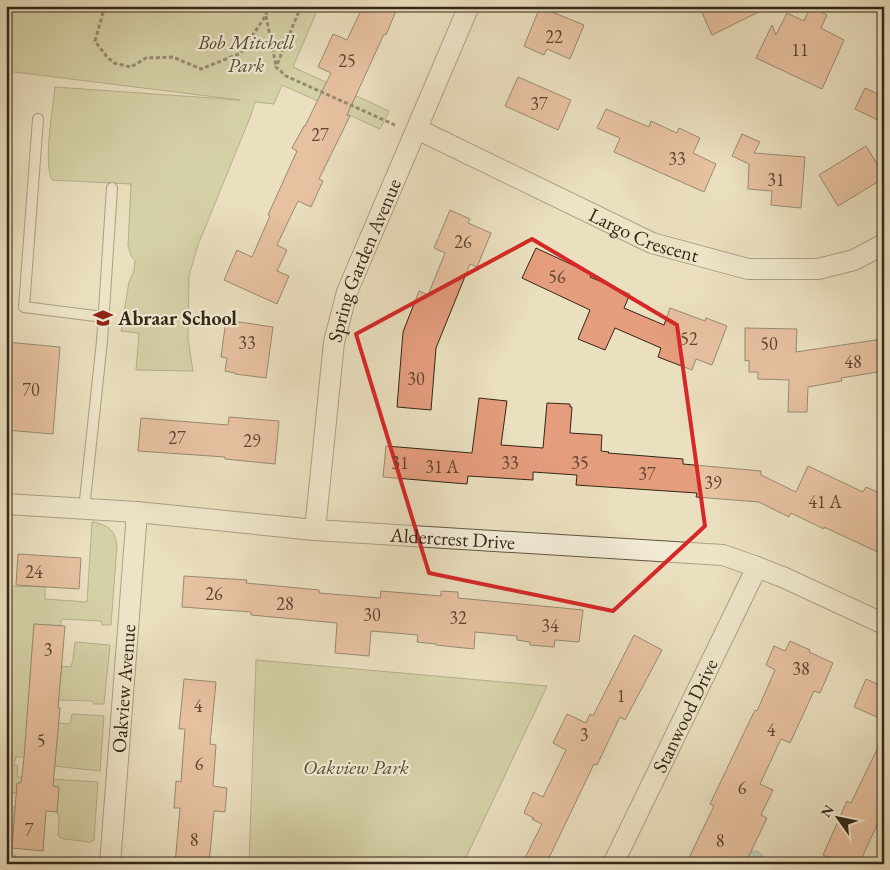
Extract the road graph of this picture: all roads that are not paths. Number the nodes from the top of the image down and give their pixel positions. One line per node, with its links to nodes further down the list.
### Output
1 (469, 6): 3 (street, Spring Garden Avenue)
2 (38, 119): 6 (lane)
3 (417, 129): 5 (street, Largo Crescent); 10 (street, Spring Garden Avenue)
4 (112, 188): 6 (lane)
5 (884, 244)
6 (103, 317): 8 (lane)
7 (6, 504): 8 (street, Aldercrest Drive)
8 (84, 509): 9 (street, Aldercrest Drive)
9 (137, 512): 10 (street, Aldercrest Drive); 13 (street, Oakview Avenue)
10 (315, 530): 11 (street, Aldercrest Drive)
11 (757, 567): 12 (street, Aldercrest Drive); 14 (street, Stanwood Drive)
12 (884, 624)
13 (110, 864)
14 (613, 864)

